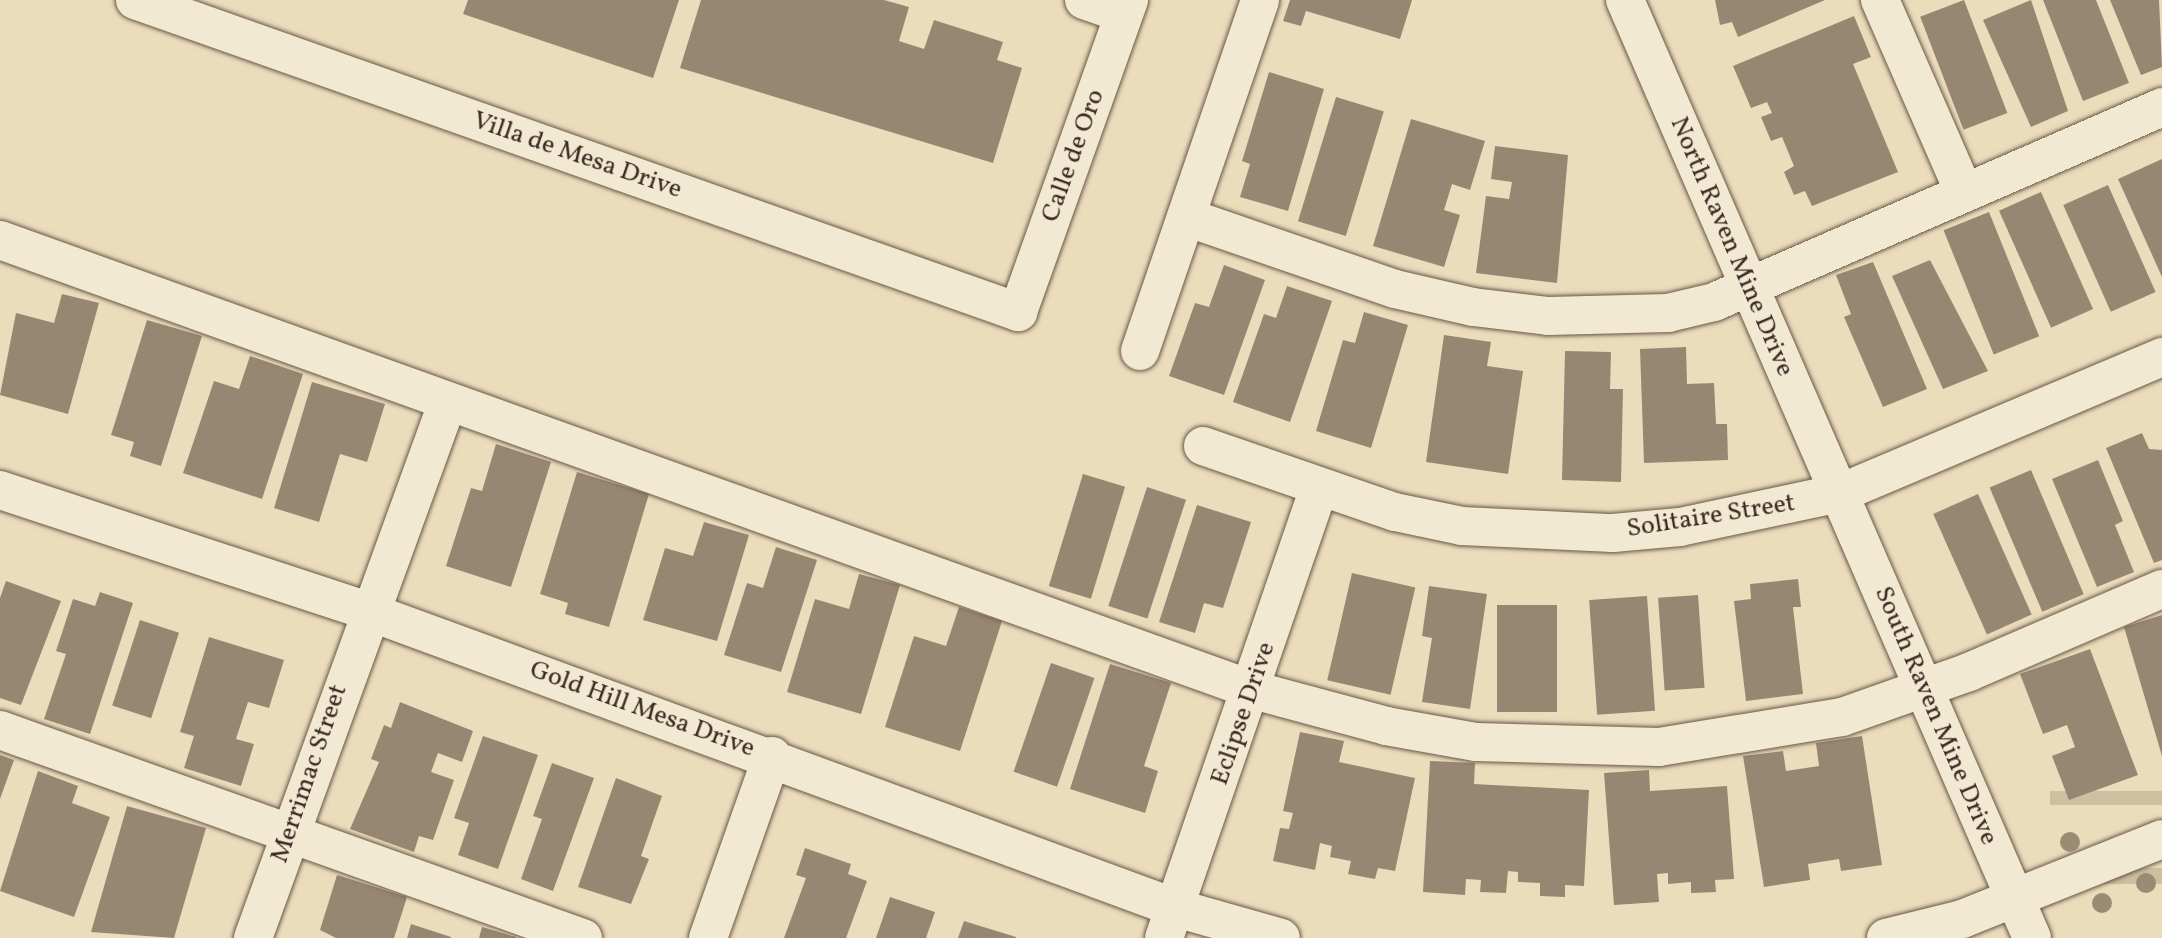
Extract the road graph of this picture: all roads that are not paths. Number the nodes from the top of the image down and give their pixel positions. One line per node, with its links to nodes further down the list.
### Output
1 (135, 0): 12 (street, Villa de Mesa Drive)
2 (1084, 0): 6 (street)
3 (1260, 0): 9 (street)
4 (1625, 0): 11 (street, North Raven Mine Drive)
5 (1880, 0): 8 (street)
6 (1126, 7): 12 (street, Calle de Oro)
7 (2162, 107): 8 (street)
8 (1963, 190): 11 (street)
9 (1186, 218): 11 (street); 13 (street)
10 (0, 240): 15 (street)
11 (1749, 286): 19 (street, North Raven Mine Drive)
12 (1018, 313)
13 (1140, 351)
14 (2162, 357): 19 (street, Solitaire Street)
15 (448, 401): 21 (street, Merrimac Street); 23 (street)
16 (1203, 446): 17 (street, Solitaire Street)
17 (1319, 488): 19 (street, Solitaire Street); 23 (street, Eclipse Drive)
18 (0, 490): 21 (street, Gold Hill Mesa Drive)
19 (1840, 493): 22 (street, South Raven Mine Drive)
20 (2162, 589): 22 (street)
21 (368, 611): 25 (street, Gold Hill Mesa Drive); 26 (street, Merrimac Street)
22 (1923, 689): 23 (street); 28 (street, South Raven Mine Drive)
23 (1253, 690): 29 (street, Eclipse Drive)
24 (0, 730): 26 (street)
25 (772, 757): 29 (street, Gold Hill Mesa Drive); 32 (street)
26 (289, 833): 30 (street, Merrimac Street); 31 (street)
27 (2162, 839): 28 (street)
28 (2015, 900): 34 (street); 35 (street, South Raven Mine Drive)
29 (1170, 923): 33 (street, Gold Hill Mesa Drive)
30 (253, 938)
31 (583, 938)
32 (708, 938)
33 (1281, 938)
34 (1886, 938)
35 (2032, 938)

